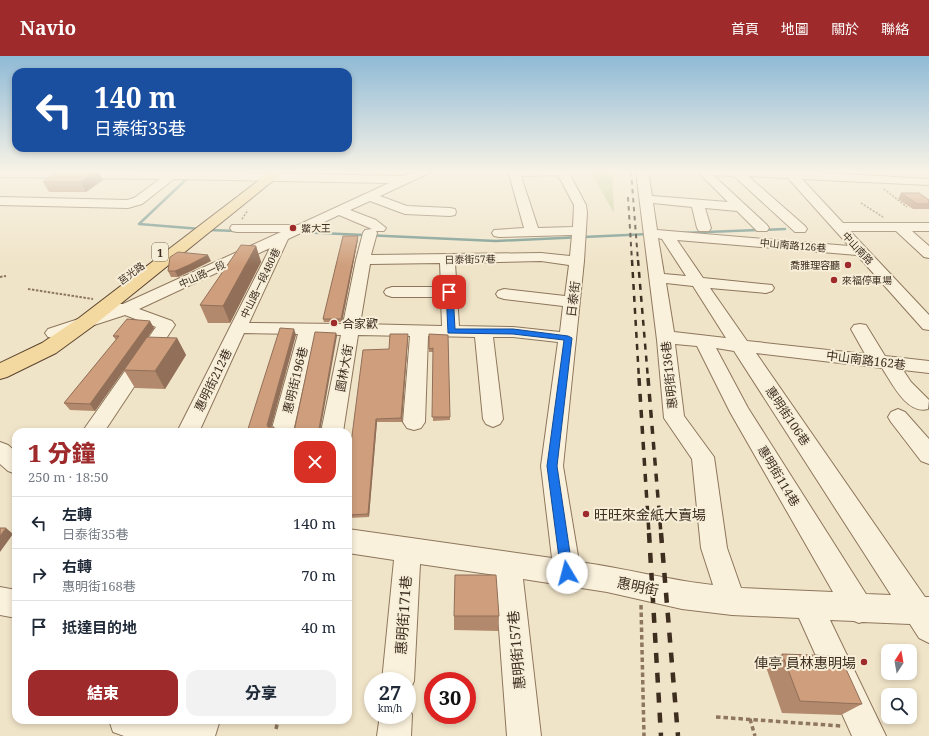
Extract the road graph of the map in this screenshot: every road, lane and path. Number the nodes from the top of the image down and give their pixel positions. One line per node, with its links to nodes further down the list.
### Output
1 (74, 203): 2 (street)
2 (132, 203)
3 (234, 203): 48 (main road, 莒光路 / 1)
4 (358, 203): 18 (street, 中山路一段)
5 (385, 203): 19 (street)
6 (523, 203): 29 (street)
7 (579, 203): 28 (street, 日泰街)
8 (647, 203): 31 (street, 惠明街136巷)
9 (694, 203): 10 (street)
10 (697, 203): 16 (street); 25 (street)
11 (735, 203): 16 (street)
12 (769, 203): 27 (street)
13 (817, 203): 20 (street, 中山南路)
14 (862, 203): 21 (path)
15 (901, 203): 17 (path)
16 (738, 206): 26 (street)
17 (907, 207)
18 (340, 211): 24 (street, 中山路一段); 36 (street, 園林大街)
19 (450, 212)
20 (839, 227): 21 (street); 33 (street, 中山南路)
21 (899, 227): 22 (street); 34 (street)
22 (929, 227)
23 (237, 228): 24 (street)
24 (302, 228): 32 (street, 中山路一段)
25 (704, 228)
26 (762, 228)
27 (800, 229)
28 (580, 231): 29 (street); 37 (street, 日泰街)
29 (532, 232): 30 (street)
30 (499, 233)
31 (659, 234): 33 (street, 中山南路126巷); 40 (street, 惠明街136巷); 41 (street, 惠明街106巷)
32 (282, 237): 48 (street, 中山路一段); 51 (street, 中山路一段480巷)
33 (862, 252): 50 (street, 中山南路)
34 (929, 254)
35 (447, 259): 36 (street, 日泰街57巷); 37 (street, 日泰街57巷); 45 (street)
36 (363, 260): 53 (street, 園林大街)
37 (577, 261): 47 (street, 日泰街)
38 (6, 276): 39 (path)
39 (0, 277)
40 (657, 278): 41 (street); 59 (street, 惠明街136巷)
41 (698, 282): 42 (street); 62 (street, 惠明街106巷)
42 (766, 288)
43 (28, 289): 48 (path)
44 (392, 292): 45 (street)
45 (449, 292): 56 (street)
46 (504, 294): 47 (street)
47 (572, 302): 60 (street, 日泰街)
48 (109, 305): 49 (main road, 莒光路 / 1); 58 (main road, 莒光路 / 1); 65 (main road); 70 (street)
49 (86, 322): 58 (street); 65 (main road, 1)
50 (929, 325)
51 (238, 328): 52 (street); 71 (street, 惠明街212巷)
52 (308, 329): 53 (street); 72 (street, 惠明街196巷)
53 (350, 329): 55 (street); 73 (street, 園林大街)
54 (860, 329): 63 (street)
55 (419, 331): 56 (street); 69 (street)
56 (451, 331): 57 (street)
57 (482, 331): 60 (street); 68 (street)
58 (54, 333): 65 (main road, 1)
59 (665, 337): 61 (street, 中山南路162巷); 82 (street, 惠明街136巷)
60 (568, 338): 80 (street, 日泰街)
61 (703, 341): 62 (street, 中山南路162巷); 86 (street, 惠明街114巷)
62 (741, 346): 63 (street, 中山南路162巷); 87 (street, 惠明街106巷)
63 (884, 362): 64 (street, 中山南路162巷); 66 (street)
64 (929, 367)
65 (1, 368)
66 (921, 404)
67 (898, 417): 75 (street)
68 (493, 419)
69 (414, 422)
70 (96, 428)
71 (190, 428)
72 (283, 428)
73 (333, 428)
74 (0, 450): 76 (street)
75 (929, 455)
76 (12, 461)
77 (352, 542): 78 (street, 惠明街)
78 (408, 549): 79 (street, 惠明街); 88 (street, 惠明街171巷)
79 (508, 565): 80 (street, 惠明街); 98 (street, 惠明街157巷)
80 (567, 573): 82 (street, 惠明街)
81 (0, 601): 83 (street)
82 (732, 601): 85 (street, 惠明街)
83 (12, 603)
84 (641, 603): 99 (path)
85 (808, 606): 86 (street, 惠明街); 96 (street)
86 (859, 609): 87 (street, 惠明街)
87 (925, 617)
88 (399, 672)
89 (716, 717): 90 (path)
90 (750, 719): 96 (path); 100 (path)
91 (169, 724): 94 (street)
92 (277, 724): 95 (path)
93 (395, 724): 97 (street)
94 (202, 727)
95 (276, 729)
96 (867, 732)
97 (394, 736)
98 (524, 736)
99 (644, 736)
100 (755, 736)

